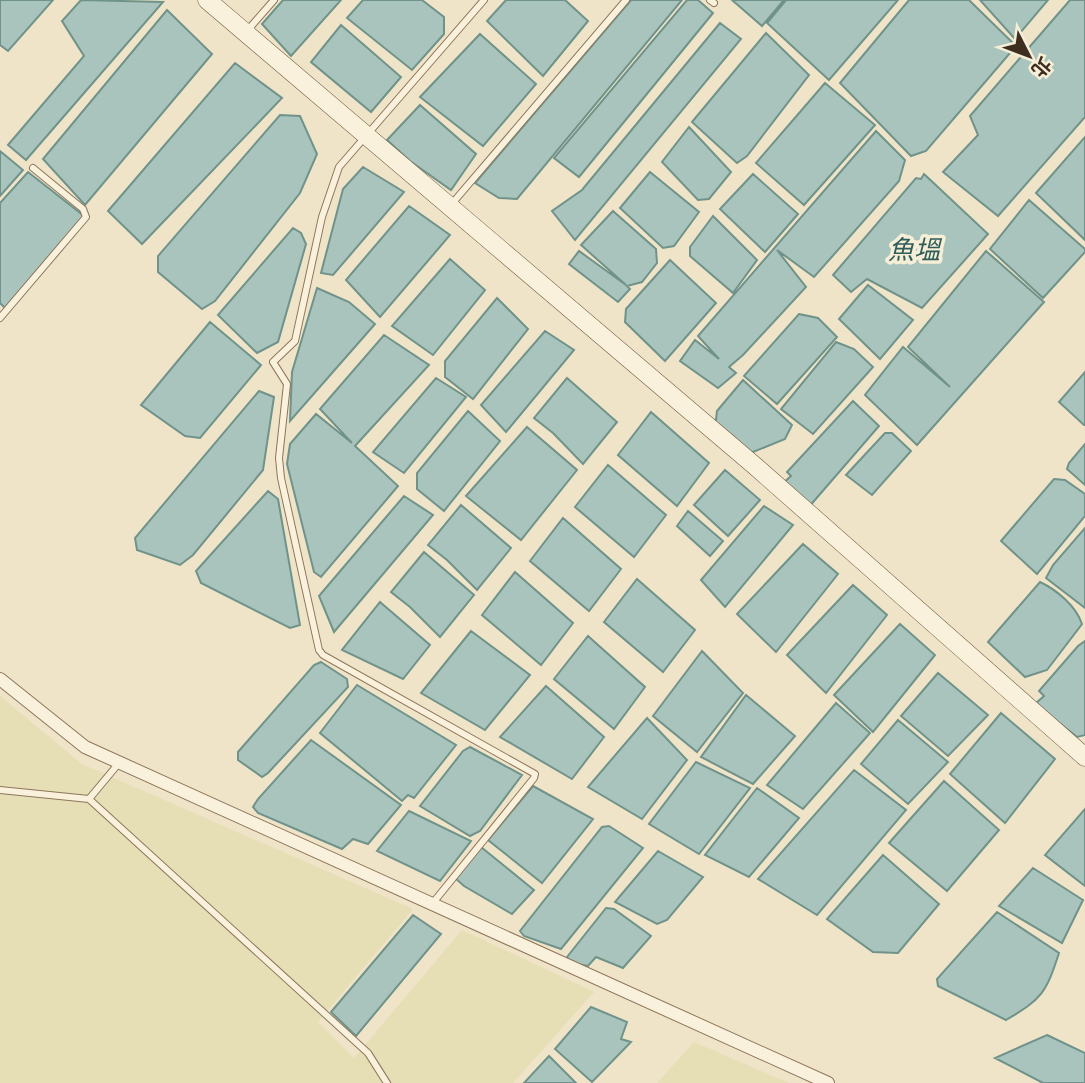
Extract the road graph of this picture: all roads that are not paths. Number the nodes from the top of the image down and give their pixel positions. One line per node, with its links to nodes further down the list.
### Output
1 (206, 0): 5 (street)
2 (274, 0): 5 (lane)
3 (484, 0): 6 (lane)
4 (626, 0): 8 (lane)
5 (245, 33): 6 (street)
6 (365, 137): 8 (street); 15 (lane)
7 (33, 168): 9 (lane)
8 (449, 208): 11 (street)
9 (0, 318)
10 (0, 679): 12 (street)
11 (1085, 757)
12 (119, 763): 14 (lane); 15 (street)
13 (0, 790): 14 (lane)
14 (89, 799): 16 (lane)
15 (432, 904): 17 (street)
16 (387, 1083)
17 (828, 1083)

